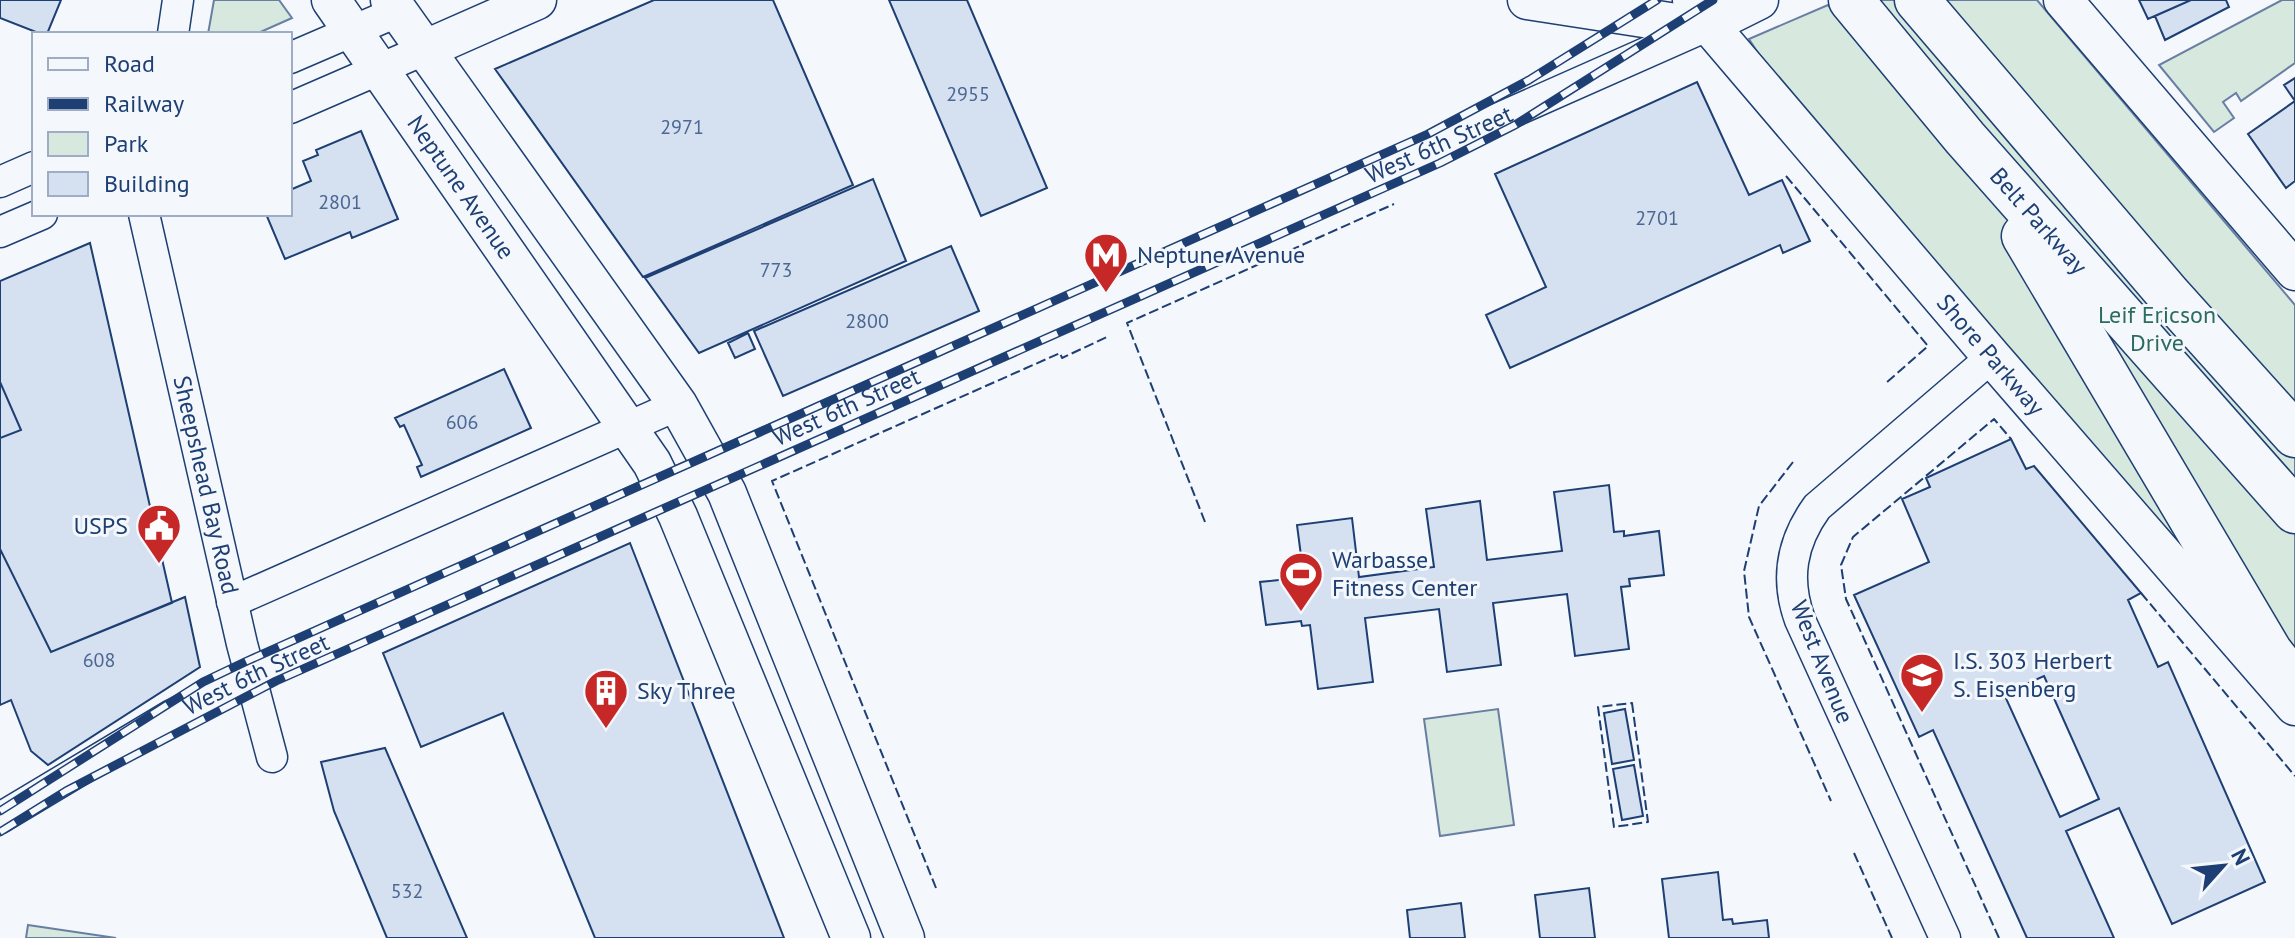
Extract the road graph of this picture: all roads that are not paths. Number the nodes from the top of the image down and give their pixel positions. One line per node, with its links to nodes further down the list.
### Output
1 (178, 0): 12 (street)
2 (331, 0): 11 (main road, Neptune Avenue)
3 (537, 0): 13 (main road)
4 (1527, 0): 9 (main road)
5 (1759, 0): 9 (main road)
6 (1851, 0): 17 (highway, Belt Parkway)
7 (2063, 0): 23 (main road)
8 (404, 4): 11 (street); 13 (main road, Neptune Avenue)
9 (1701, 12): 24 (main road, Shore Parkway); 28 (street, West 6th Street)
10 (1928, 13): 27 (highway, Belt Parkway)
11 (353, 31): 14 (street); 15 (main road, Neptune Avenue)
12 (173, 32)
13 (426, 49): 15 (street); 25 (main road, Neptune Avenue)
14 (292, 57)
15 (380, 69): 16 (street); 26 (main road, Neptune Avenue)
16 (292, 107)
17 (1965, 138): 30 (highway, Belt Parkway); 33 (highway)
18 (32, 168): 19 (street)
19 (0, 182)
20 (37, 216): 22 (street)
21 (144, 216): 31 (street, Sheepshead Bay Road)
22 (0, 232)
23 (2291, 258)
24 (1992, 357): 34 (main road, Shore Parkway); 39 (street, West Avenue)
25 (678, 405): 26 (street); 28 (main road, Neptune Avenue)
26 (628, 426): 29 (main road, Neptune Avenue); 31 (street)
27 (2293, 432)
28 (714, 466): 29 (street, West 6th Street); 38 (main road, Neptune Avenue)
29 (664, 488): 32 (street, West 6th Street); 37 (main road, Neptune Avenue)
30 (2295, 511)
31 (232, 602): 32 (street, Sheepshead Bay Road)
32 (250, 676): 35 (street, Sheepshead Bay Road); 36 (street, West 6th Street)
33 (2295, 684)
34 (2295, 706)
35 (272, 757)
36 (0, 818)
37 (851, 938)
38 (905, 938)
39 (1945, 938)

